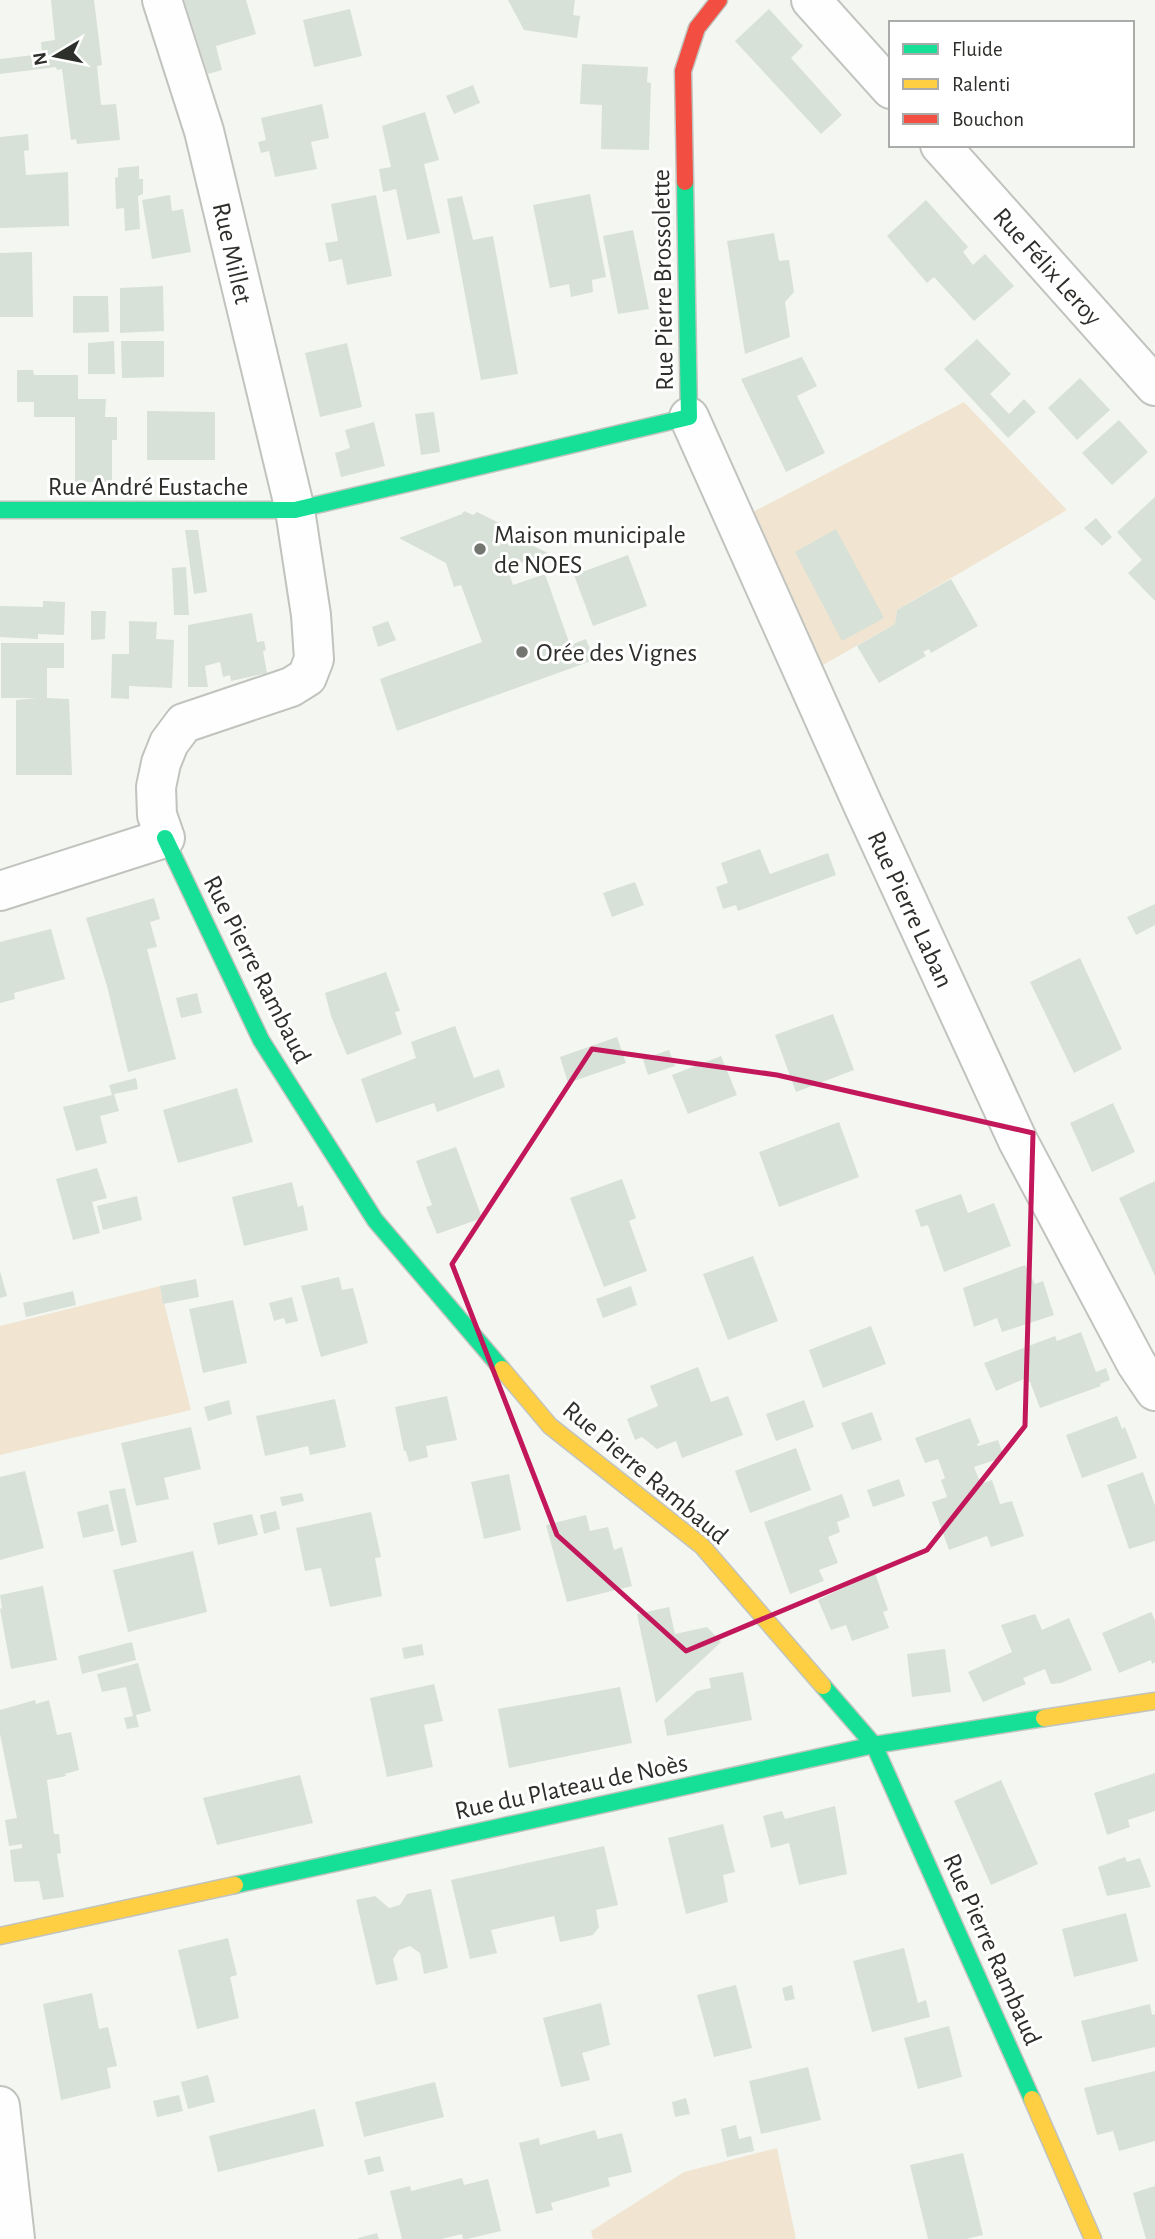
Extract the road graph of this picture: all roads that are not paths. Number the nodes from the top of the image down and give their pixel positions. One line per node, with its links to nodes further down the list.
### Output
1 (162, 0): 9 (street, Rue Millet)
2 (719, 0): 7 (street, Rue Pierre Brossolette)
3 (811, 0): 4 (street)
4 (889, 87)
5 (942, 147): 6 (street, Rue Félix Leroy)
6 (1155, 386)
7 (689, 417): 9 (street, Rue Pierre Brossolette); 12 (street, Rue Pierre Laban)
8 (0, 510): 9 (street, Rue André Eustache)
9 (295, 510): 10 (street, Rue Millet)
10 (165, 838): 11 (street); 14 (street, Rue Pierre Rambaud)
11 (0, 891)
12 (1155, 1391)
13 (1155, 1700): 14 (street, Rue du Plateau de Noès)
14 (874, 1745): 15 (street, Rue du Plateau de Noès); 18 (street, Rue Pierre Rambaud)
15 (0, 1936)
16 (0, 2106): 17 (street)
17 (15, 2239)
18 (1093, 2239)

